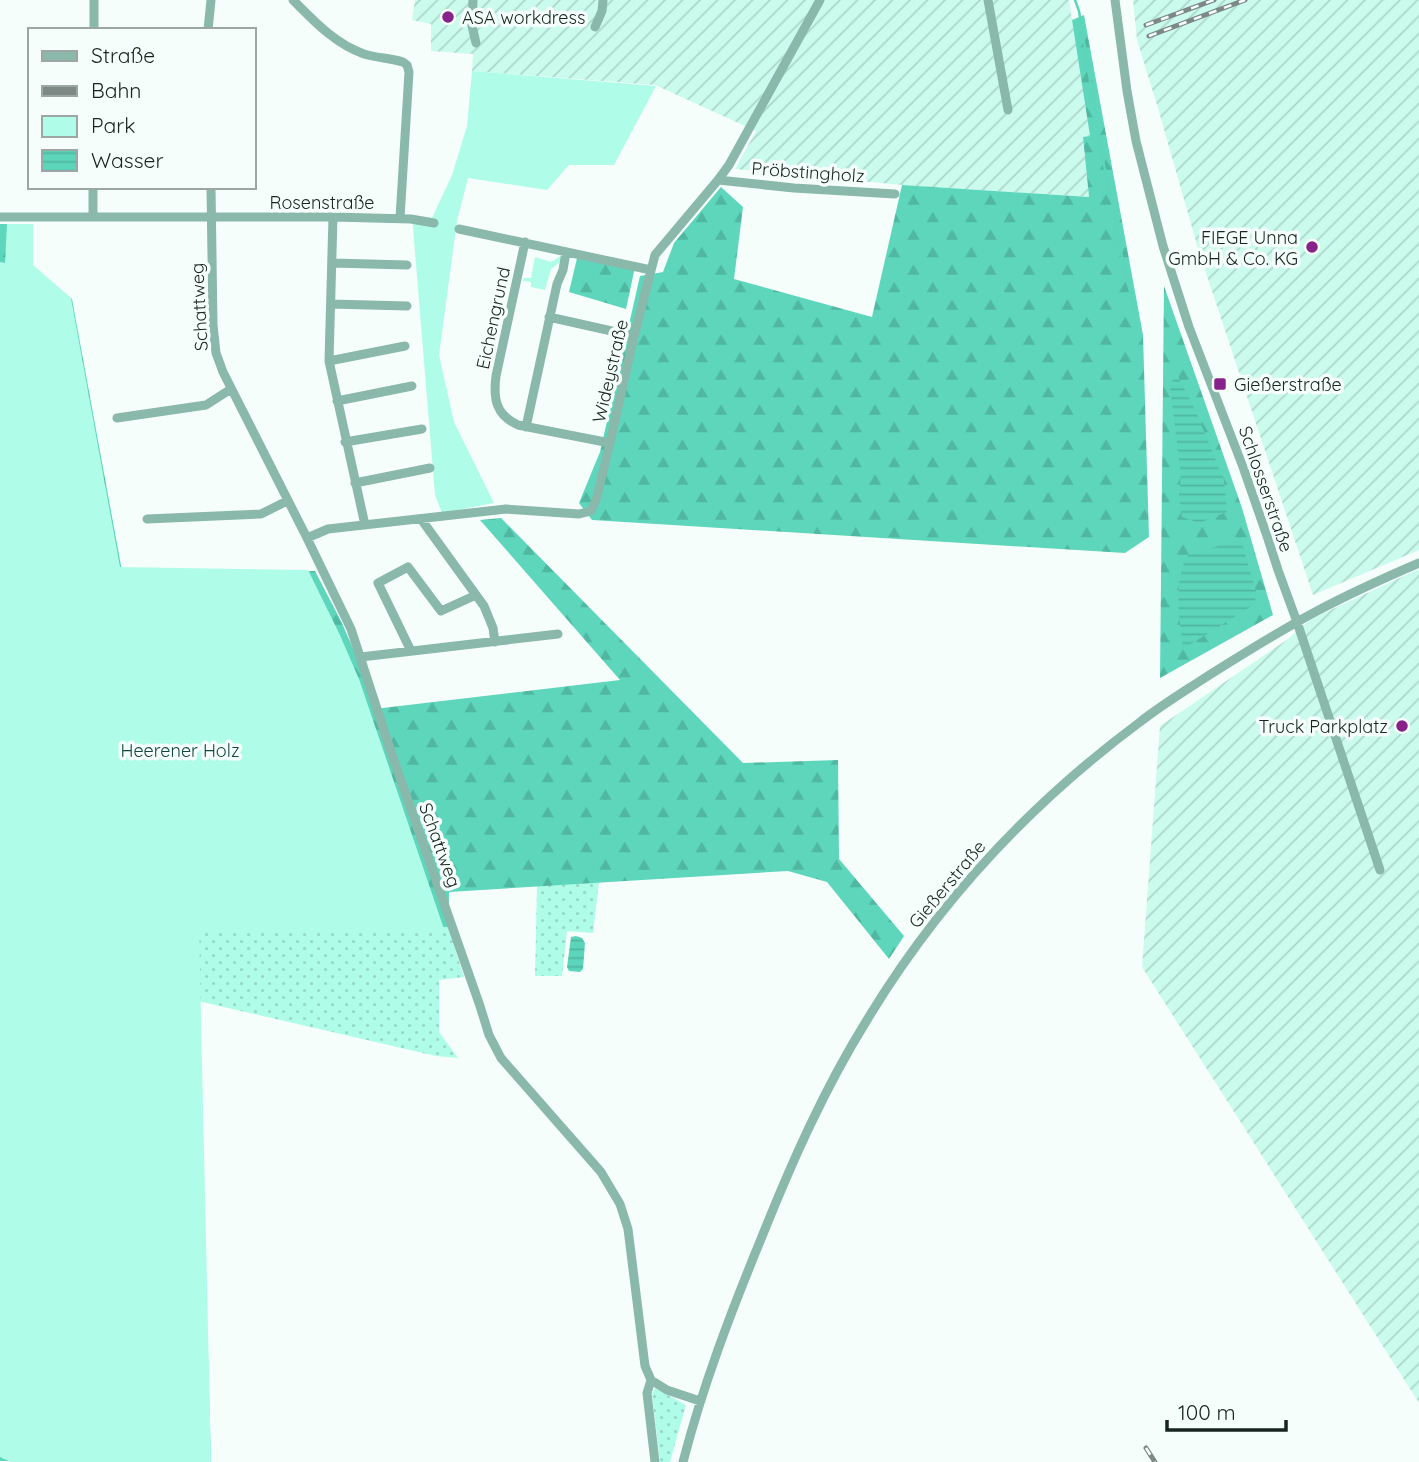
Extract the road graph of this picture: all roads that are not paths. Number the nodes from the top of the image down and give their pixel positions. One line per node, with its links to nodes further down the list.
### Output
1 (94, 0): 10 (street)
2 (211, 0): 11 (street)
3 (293, 0): 22 (street)
4 (474, 0): 12 (street)
5 (603, 0): 9 (street)
6 (820, 0): 14 (street, Wideystraße)
7 (988, 0): 13 (street)
8 (1115, 0): 53 (street, Schlosserstraße)
9 (595, 27)
10 (94, 28)
11 (208, 28)
12 (476, 43)
13 (1008, 110)
14 (718, 180): 17 (street, Pröbstingholz); 29 (street, Wideystraße)
15 (93, 189): 19 (street)
16 (211, 189): 20 (street, Schattweg)
17 (895, 194)
18 (0, 217): 19 (street, Rosenstraße)
19 (93, 217): 20 (street, Rosenstraße)
20 (211, 217): 21 (street, Rosenstraße); 37 (street, Schattweg)
21 (333, 217): 22 (street, Rosenstraße); 27 (street)
22 (400, 218): 23 (street, Rosenstraße)
23 (434, 223)
24 (460, 229): 25 (street)
25 (525, 242): 26 (street); 40 (street, Eichengrund)
26 (566, 252): 29 (street); 32 (street)
27 (333, 263): 28 (street); 30 (street)
28 (407, 265)
29 (651, 270): 33 (street, Wideystraße)
30 (331, 304): 31 (street); 35 (street)
31 (407, 306)
32 (549, 317): 33 (street); 40 (street)
33 (634, 336): 43 (street, Wideystraße)
34 (405, 346): 35 (street)
35 (329, 360): 38 (street)
36 (412, 386): 38 (street)
37 (231, 389): 39 (street); 46 (street, Schattweg)
38 (337, 401): 42 (street)
39 (117, 418)
40 (526, 427): 43 (street, Eichengrund)
41 (422, 429): 42 (street)
42 (345, 442): 45 (street)
43 (610, 443): 48 (street, Wideystraße)
44 (430, 468): 45 (street)
45 (355, 483): 49 (street)
46 (288, 501): 47 (street); 50 (street, Schattweg)
47 (147, 519)
48 (421, 519): 49 (street, Wideystraße); 52 (street)
49 (365, 525): 50 (street, Wideystraße)
50 (307, 538): 57 (street, Schattweg)
51 (1419, 563): 53 (street, Gießerstraße)
52 (476, 595): 55 (street); 56 (street)
53 (1297, 622): 58 (street, Schlosserstraße); 60 (street, Gießerstraße)
54 (558, 634): 55 (street)
55 (495, 642): 56 (street)
56 (411, 651): 57 (street)
57 (361, 657): 59 (street, Schattweg)
58 (1380, 870)
59 (651, 1380): 60 (street); 61 (street, Schattweg)
60 (700, 1401): 62 (street)
61 (655, 1462)
62 (683, 1462)

